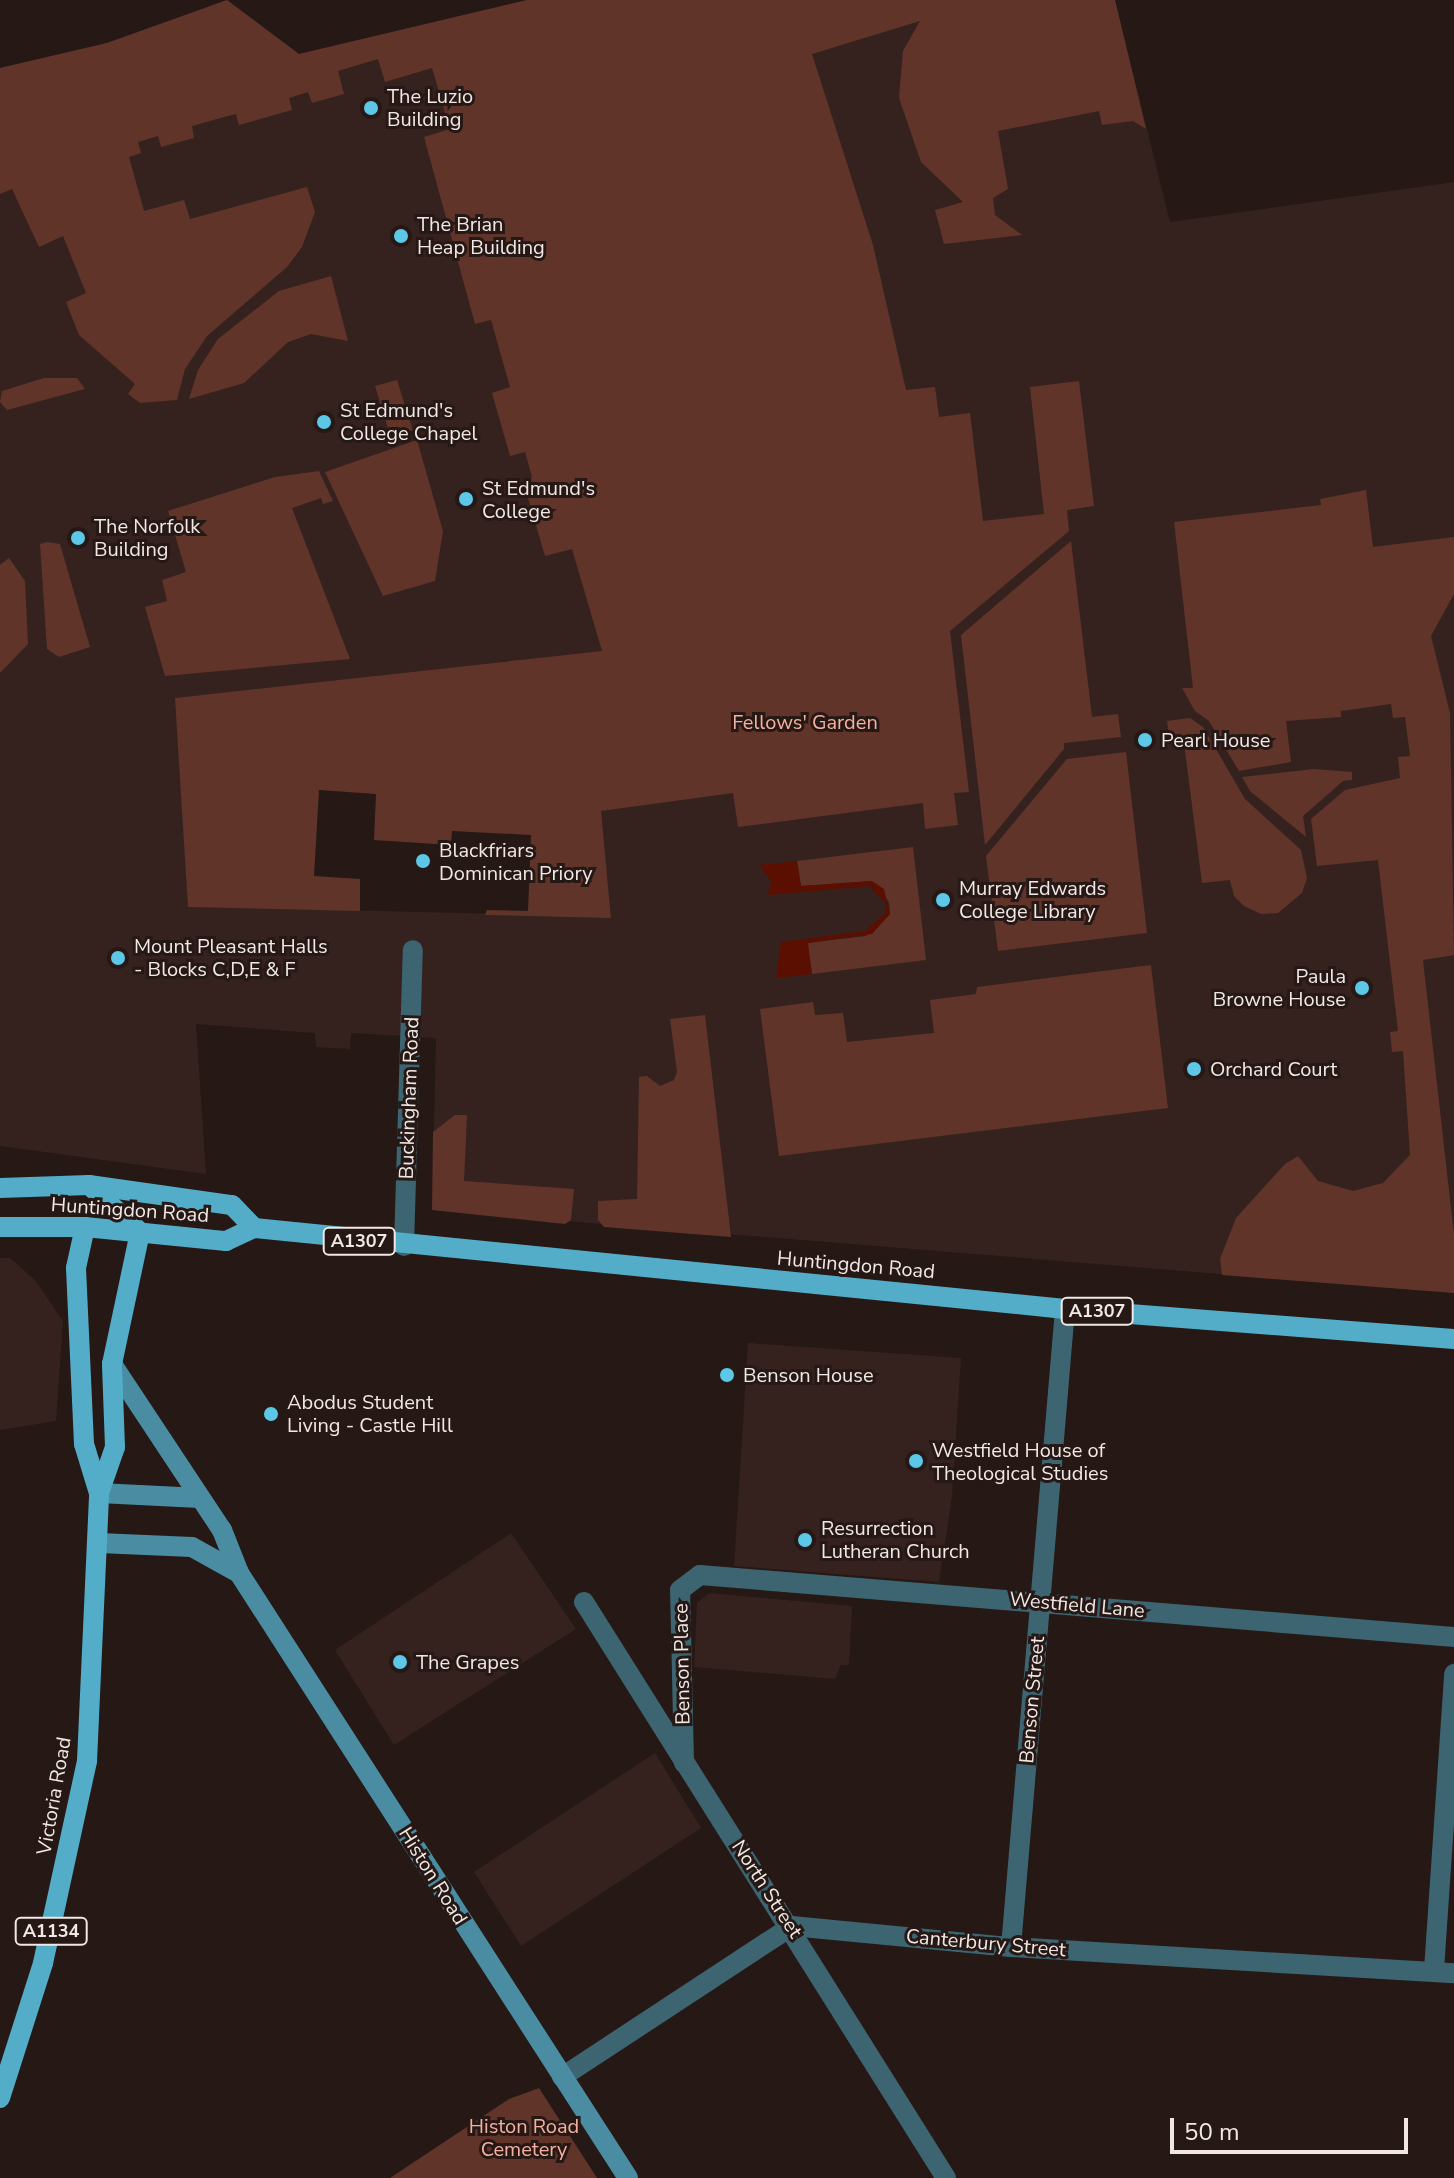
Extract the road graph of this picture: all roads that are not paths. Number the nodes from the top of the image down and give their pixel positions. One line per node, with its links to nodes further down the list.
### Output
1 (413, 950): 10 (street, Buckingham Road)
2 (89, 1185): 3 (main road, Huntingdon Road); 4 (main road, Huntingdon Road); 5 (main road)
3 (0, 1188)
4 (138, 1192): 5 (main road); 8 (main road, Huntingdon Road)
5 (114, 1208): 7 (main road); 9 (main road)
6 (0, 1227): 7 (main road, Huntingdon Road)
7 (85, 1227): 9 (main road, Huntingdon Road); 14 (main road, Victoria Road / A1134)
8 (254, 1228): 9 (main road, Huntingdon Road / A1307); 10 (main road, Huntingdon Road / A1307)
9 (140, 1232): 13 (main road, Victoria Road / A1134)
10 (404, 1246): 11 (main road, Huntingdon Road / A1307)
11 (1065, 1309): 12 (main road, Huntingdon Road / A1307); 19 (street, Benson Street)
12 (1454, 1339)
13 (112, 1364): 14 (main road, Victoria Road / A1134); 15 (main road, Histon Road)
14 (99, 1493): 15 (main road); 16 (main road, Victoria Road / A1134)
15 (200, 1498): 17 (main road, Histon Road)
16 (99, 1543): 17 (main road, Histon Road); 28 (main road, Victoria Road / A1134)
17 (239, 1573): 27 (main road, Histon Road)
18 (700, 1575): 19 (street, Westfield Lane); 23 (street, Benson Place)
19 (1040, 1601): 21 (street, Westfield Lane); 25 (street, Benson Street)
20 (584, 1602): 23 (street, North Street)
21 (1454, 1637)
22 (1454, 1674): 26 (street)
23 (684, 1763): 24 (street, North Street)
24 (792, 1926): 25 (street, Canterbury Street); 27 (street); 30 (street, North Street)
25 (1011, 1947): 26 (street, Canterbury Street)
26 (1444, 1972)
27 (562, 2077): 29 (main road, Histon Road)
28 (0, 2098)
29 (628, 2178)
30 (946, 2178)

